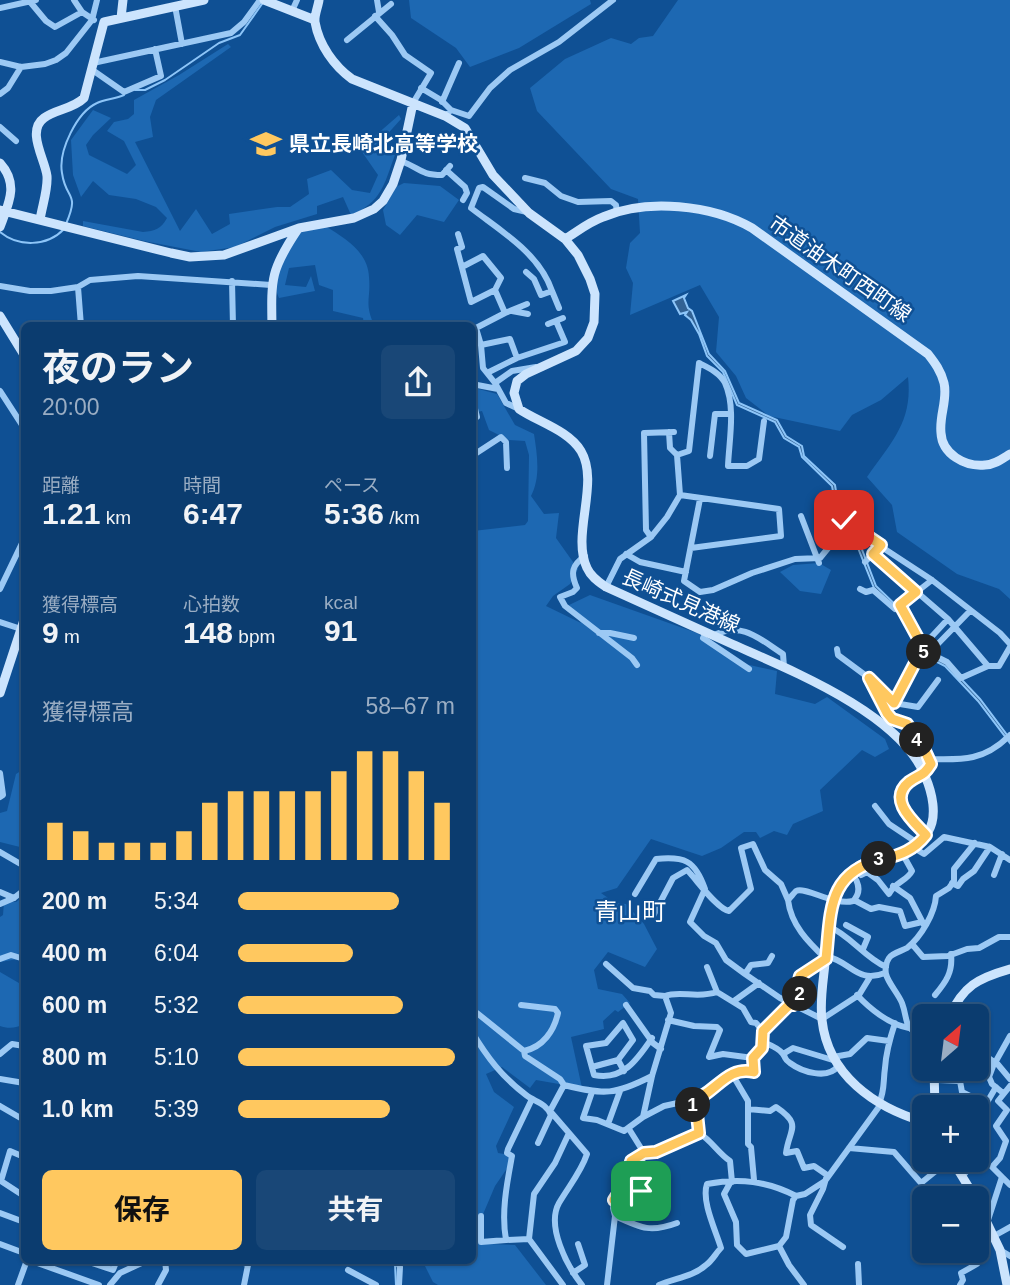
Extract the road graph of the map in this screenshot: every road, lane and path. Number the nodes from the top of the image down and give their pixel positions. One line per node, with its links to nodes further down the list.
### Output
1 (74, 0): 16 (street)
2 (97, 0): 19 (street)
3 (122, 0): 18 (street)
4 (204, 0): 11 (street)
5 (262, 0): 15 (street); 23 (street)
6 (297, 0): 15 (street)
7 (319, 0): 20 (street)
8 (377, 0): 17 (street)
9 (612, 0): 33 (street)
10 (33, 1): 14 (street); 16 (street)
11 (191, 1): 13 (street)
12 (391, 4): 17 (street)
13 (175, 6): 18 (street); 23 (street)
14 (0, 8)
15 (292, 11): 20 (street)
16 (82, 12): 19 (street)
17 (377, 14): 22 (street); 29 (street)
18 (121, 18): 21 (street)
19 (92, 20): 21 (street); 28 (street)
20 (315, 20): 32 (street)
21 (104, 22): 27 (street)
22 (347, 40)
23 (181, 44): 24 (street)
24 (155, 49): 27 (street); 27 (street)
25 (0, 62): 28 (street)
26 (459, 62): 31 (street)
27 (92, 66): 43 (street)
28 (21, 67): 30 (street)
29 (421, 88): 31 (street); 32 (street)
30 (0, 94)
31 (442, 102): 33 (street)
32 (413, 103): 33 (street); 36 (street)
33 (448, 113): 41 (street)
34 (0, 127): 35 (street)
35 (16, 141)
36 (401, 161): 39 (street); 45 (street)
37 (0, 163): 40 (street)
38 (525, 178): 42 (street)
39 (463, 200)
40 (3, 211): 43 (street); 44 (street)
41 (529, 213): 47 (street); 55 (street)
42 (617, 213): 47 (street, 市道油木町西町線); 80 (street, 市道油木町西町線)
43 (40, 220): 45 (street)
44 (0, 227)
45 (299, 228): 51 (street)
46 (458, 234): 48 (street)
47 (565, 239): 70 (street)
48 (462, 267): 54 (street); 54 (street)
49 (526, 272): 55 (street)
50 (232, 281): 51 (street); 53 (street); 62 (street)
51 (271, 285): 63 (street)
52 (0, 286): 53 (street)
53 (78, 287): 61 (street)
54 (495, 289): 58 (street)
55 (552, 291): 57 (street)
56 (527, 304): 58 (street)
57 (559, 308)
58 (507, 312): 59 (street); 67 (street)
59 (528, 314)
60 (0, 316): 68 (street)
61 (80, 322)
62 (233, 322)
63 (272, 322)
64 (548, 324): 66 (street)
65 (574, 338): 66 (street)
66 (565, 342): 69 (street)
67 (481, 345): 69 (street); 71 (street)
68 (21, 350)
69 (517, 358): 71 (street)
70 (545, 365): 73 (street); 75 (street)
71 (487, 373): 73 (street)
72 (476, 384): 73 (street)
73 (497, 386): 75 (street)
74 (1, 395): 78 (street)
75 (519, 409): 93 (street)
76 (731, 414): 77 (street); 81 (street); 82 (street)
77 (764, 421)
78 (21, 424)
79 (476, 453): 83 (street)
80 (1010, 454)
81 (677, 455): 84 (street); 87 (street)
82 (710, 456)
83 (507, 468)
84 (680, 495): 85 (street); 87 (street)
85 (700, 499): 90 (street); 90 (street)
86 (802, 516): 94 (street)
87 (651, 537): 91 (street)
88 (21, 545): 99 (street)
89 (881, 545): 92 (street); 94 (street); 97 (street)
90 (691, 548): 96 (street)
91 (626, 554): 96 (street); 98 (street)
92 (873, 554): 95 (street); 101 (street)
93 (585, 556): 98 (street, 長崎式見港線); 109 (street)
94 (818, 561): 96 (street)
95 (865, 562)
96 (686, 572)
97 (932, 580): 101 (street); 103 (street)
98 (606, 587): 110 (street, 長崎式見港線)
99 (0, 589)
100 (860, 589): 102 (street)
101 (916, 592): 102 (street); 104 (street)
102 (896, 610): 114 (street)
103 (970, 611): 106 (street); 112 (street)
104 (948, 619): 106 (street); 114 (street)
105 (0, 622): 107 (street)
106 (955, 626): 114 (street); 116 (street)
107 (21, 627)
108 (21, 633): 121 (street)
109 (599, 633): 111 (street); 115 (street)
110 (710, 634): 117 (street, 長崎式見港線); 117 (street); 118 (street)
111 (634, 638)
112 (1010, 644): 116 (street)
113 (837, 649): 119 (street)
114 (925, 650): 116 (street); 122 (street)
115 (637, 665)
116 (988, 666)
117 (784, 667): 126 (street, 長崎式見港線)
118 (749, 669)
119 (869, 678): 122 (street); 124 (street)
120 (938, 680): 122 (street)
121 (0, 693)
122 (894, 703)
123 (1010, 735): 124 (street)
124 (929, 759): 126 (street)
125 (0, 774): 127 (street)
126 (925, 774): 129 (street, 長崎式見港線); 129 (street)
127 (0, 797)
128 (875, 806): 131 (street)
129 (926, 835): 131 (street, 長崎式見港線)
130 (975, 843): 131 (street); 132 (street); 140 (street)
131 (917, 846): 134 (street)
132 (990, 847): 135 (street); 140 (street)
133 (0, 852): 137 (street)
134 (901, 853): 138 (street); 141 (street)
135 (1002, 854): 136 (street); 139 (street)
136 (1010, 860)
137 (21, 864)
138 (856, 874): 141 (street); 148 (street); 149 (street)
139 (993, 876)
140 (953, 883): 152 (street)
141 (893, 886): 152 (street)
142 (705, 889): 145 (street); 147 (street); 151 (street); 167 (street)
143 (0, 892): 146 (street)
144 (21, 893): 146 (street)
145 (635, 894)
146 (15, 898): 150 (street)
147 (789, 900): 149 (street); 160 (street)
148 (854, 900): 149 (street); 152 (street)
149 (832, 901): 154 (street)
150 (0, 904)
151 (653, 916)
152 (923, 924): 156 (street)
153 (846, 925): 157 (street)
154 (828, 926): 157 (street); 160 (street)
155 (1010, 937): 158 (street)
156 (912, 944): 158 (street); 166 (street)
157 (863, 949): 166 (street)
158 (951, 954): 172 (street)
159 (772, 956): 167 (street)
160 (826, 957): 168 (street); 178 (street); 180 (street)
161 (0, 958): 162 (street)
162 (21, 958)
163 (606, 964): 173 (street)
164 (707, 967): 170 (street)
165 (1010, 969): 175 (street)
166 (885, 970): 168 (street); 183 (street)
167 (745, 974): 169 (street)
168 (870, 977): 171 (street)
169 (759, 983): 174 (street); 178 (street)
170 (717, 992): 173 (street); 174 (street)
171 (857, 995): 180 (street); 182 (street)
172 (935, 995)
173 (665, 996): 181 (street)
174 (734, 1001): 185 (street)
175 (956, 1004)
176 (521, 1005): 193 (street)
177 (626, 1005): 187 (street)
178 (792, 1005): 180 (street); 185 (street)
179 (476, 1013): 193 (street)
180 (822, 1019): 199 (street)
181 (668, 1020): 192 (street); 196 (street)
182 (895, 1023): 183 (street); 189 (street)
183 (909, 1028): 184 (street)
184 (912, 1030)
185 (763, 1031): 190 (street)
186 (1010, 1036): 200 (street)
187 (652, 1038): 192 (street); 202 (street)
188 (476, 1039): 214 (street)
189 (889, 1041): 199 (street); 217 (street)
190 (763, 1042): 195 (street); 196 (street)
191 (21, 1046): 194 (street)
192 (661, 1048): 204 (street)
193 (524, 1051): 208 (street)
194 (0, 1054)
195 (783, 1054): 199 (street); 199 (street)
196 (753, 1058): 203 (street)
197 (989, 1058): 200 (street)
198 (618, 1060): 201 (street); 201 (street); 202 (street)
199 (836, 1061): 217 (street)
200 (995, 1062): 206 (street); 210 (street)
201 (592, 1067): 202 (street)
202 (624, 1071)
203 (732, 1074): 216 (street); 219 (street)
204 (652, 1076): 211 (street); 221 (street)
205 (0, 1079): 207 (street)
206 (1010, 1079)
207 (21, 1082)
208 (565, 1085): 212 (street); 220 (street)
209 (1010, 1086): 213 (street)
210 (996, 1087): 213 (street); 215 (street)
211 (620, 1091): 212 (street); 224 (street)
212 (593, 1092): 224 (street)
213 (1003, 1093): 236 (street)
214 (532, 1099): 220 (street); 257 (street)
215 (989, 1099)
216 (691, 1101): 221 (street); 227 (street)
217 (880, 1103): 222 (street); 229 (street)
218 (0, 1106): 223 (street)
219 (748, 1109): 237 (street); 238 (street)
220 (550, 1111): 226 (street); 228 (street)
221 (643, 1117): 225 (street)
222 (912, 1117)
223 (21, 1118)
224 (608, 1124): 225 (street)
225 (629, 1129): 230 (street)
226 (569, 1133): 256 (street); 278 (street)
227 (699, 1133): 230 (street); 239 (street)
228 (538, 1143)
229 (849, 1148): 232 (street); 238 (street)
230 (644, 1153): 245 (street)
231 (21, 1156): 243 (street)
232 (935, 1172)
233 (960, 1172): 235 (street)
234 (966, 1172): 235 (street)
235 (963, 1176): 241 (street)
236 (1002, 1177): 240 (street); 250 (street)
237 (754, 1180): 239 (street); 244 (street)
238 (825, 1181): 244 (street); 262 (street)
239 (731, 1182): 260 (street); 263 (street)
240 (1010, 1185)
241 (969, 1186)
242 (659, 1190): 245 (street)
243 (21, 1193)
244 (796, 1196): 261 (street)
245 (613, 1204): 246 (street); 249 (street)
246 (667, 1208)
247 (0, 1213): 251 (street)
248 (481, 1216): 257 (street)
249 (615, 1216): 252 (street); 288 (street)
250 (989, 1217)
251 (21, 1221)
252 (677, 1223)
253 (989, 1223): 255 (street)
254 (1010, 1227): 255 (street)
255 (994, 1236): 264 (street)
256 (529, 1239): 257 (street); 286 (street)
257 (506, 1240)
258 (0, 1244): 265 (street)
259 (578, 1244): 278 (street)
260 (737, 1245): 261 (street); 263 (street)
261 (779, 1246): 290 (street)
262 (844, 1247)
263 (721, 1248): 289 (street)
264 (1000, 1250): 266 (street); 293 (street)
265 (21, 1252)
266 (1010, 1256)
267 (26, 1264): 279 (street)
268 (39, 1264): 280 (street)
269 (95, 1264): 270 (street)
270 (115, 1264)
271 (139, 1264): 281 (street)
272 (165, 1264): 282 (street)
273 (249, 1264): 283 (street)
274 (398, 1264): 285 (street)
275 (858, 1264): 291 (street)
276 (977, 1264): 292 (street)
277 (348, 1270): 284 (street)
278 (573, 1273): 287 (street)
279 (18, 1285)
280 (99, 1285)
281 (110, 1285)
282 (158, 1285)
283 (244, 1285)
284 (376, 1285)
285 (399, 1285)
286 (563, 1285)
287 (582, 1285)
288 (607, 1285)
289 (659, 1285)
290 (804, 1285)
291 (859, 1285)
292 (960, 1285)
293 (1007, 1285)

